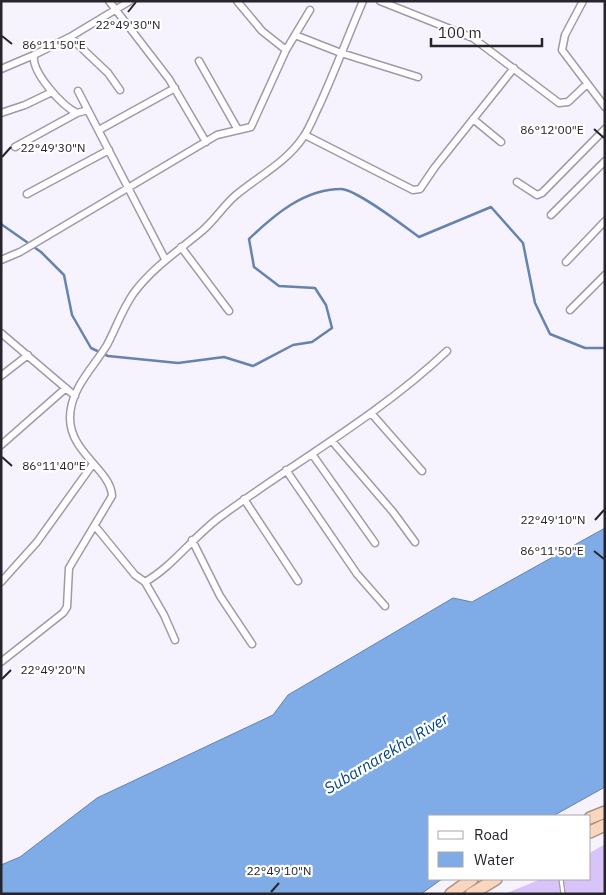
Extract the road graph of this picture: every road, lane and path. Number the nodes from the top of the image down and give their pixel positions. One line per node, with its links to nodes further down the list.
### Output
1 (109, 1): 7 (street)
2 (130, 1): 7 (street)
3 (237, 1): 11 (street)
4 (363, 1): 12 (street)
5 (380, 1): 15 (street)
6 (583, 1): 18 (street)
7 (116, 9): 10 (street); 19 (street)
8 (310, 10): 9 (street)
9 (295, 35): 11 (street); 12 (street)
10 (70, 37): 13 (street); 20 (street)
11 (286, 50): 30 (street)
12 (342, 52): 17 (street); 31 (street)
13 (34, 55): 16 (street); 22 (street)
14 (199, 60): 30 (street)
15 (514, 68): 18 (street); 27 (street)
16 (1, 69)
17 (418, 77)
18 (586, 85): 23 (street)
19 (176, 88): 29 (street); 32 (street)
20 (120, 90)
21 (78, 91): 24 (street)
22 (52, 92): 25 (street); 26 (street)
23 (605, 107)
24 (88, 110): 26 (street); 29 (street)
25 (1, 113)
26 (77, 113): 34 (street)
27 (472, 119): 31 (street); 33 (street)
28 (605, 129): 37 (street)
29 (99, 130): 35 (street)
30 (238, 130): 32 (street)
31 (305, 135): 42 (street)
32 (206, 142): 38 (street)
33 (501, 142)
34 (15, 147)
35 (109, 150): 38 (street); 39 (street)
36 (605, 161): 40 (street)
37 (517, 182)
38 (128, 188): 43 (street); 44 (street)
39 (28, 194)
40 (551, 215)
41 (605, 221): 45 (street)
42 (181, 247): 43 (street); 48 (street)
43 (166, 259): 54 (street)
44 (1, 260)
45 (566, 262)
46 (605, 275): 47 (street)
47 (570, 310)
48 (229, 311)
49 (2, 335): 51 (street)
50 (447, 351): 55 (street)
51 (28, 355): 52 (street); 53 (street)
52 (1, 376)
53 (66, 388): 54 (street); 57 (street)
54 (75, 396): 59 (street)
55 (371, 413): 56 (street); 61 (street)
56 (332, 442): 58 (street); 65 (street)
57 (1, 445)
58 (312, 454): 60 (street); 66 (street)
59 (93, 464): 63 (street); 68 (street)
60 (286, 470): 62 (street); 70 (street)
61 (422, 471)
62 (244, 499): 64 (street); 67 (street)
63 (95, 526): 69 (street); 73 (street)
64 (192, 540): 69 (street); 72 (street)
65 (415, 542)
66 (375, 543)
67 (298, 581)
68 (1, 582)
69 (145, 582): 71 (street)
70 (385, 606)
71 (176, 640)
72 (252, 644)
73 (1, 662)
74 (605, 812): 75 (highway)
75 (591, 818)
76 (605, 825): 77 (highway)
77 (591, 832)
78 (471, 880): 81 (highway)
79 (494, 880): 82 (highway)
80 (561, 880): 83 (lane)
81 (452, 894)
82 (471, 894)
83 (563, 894)

